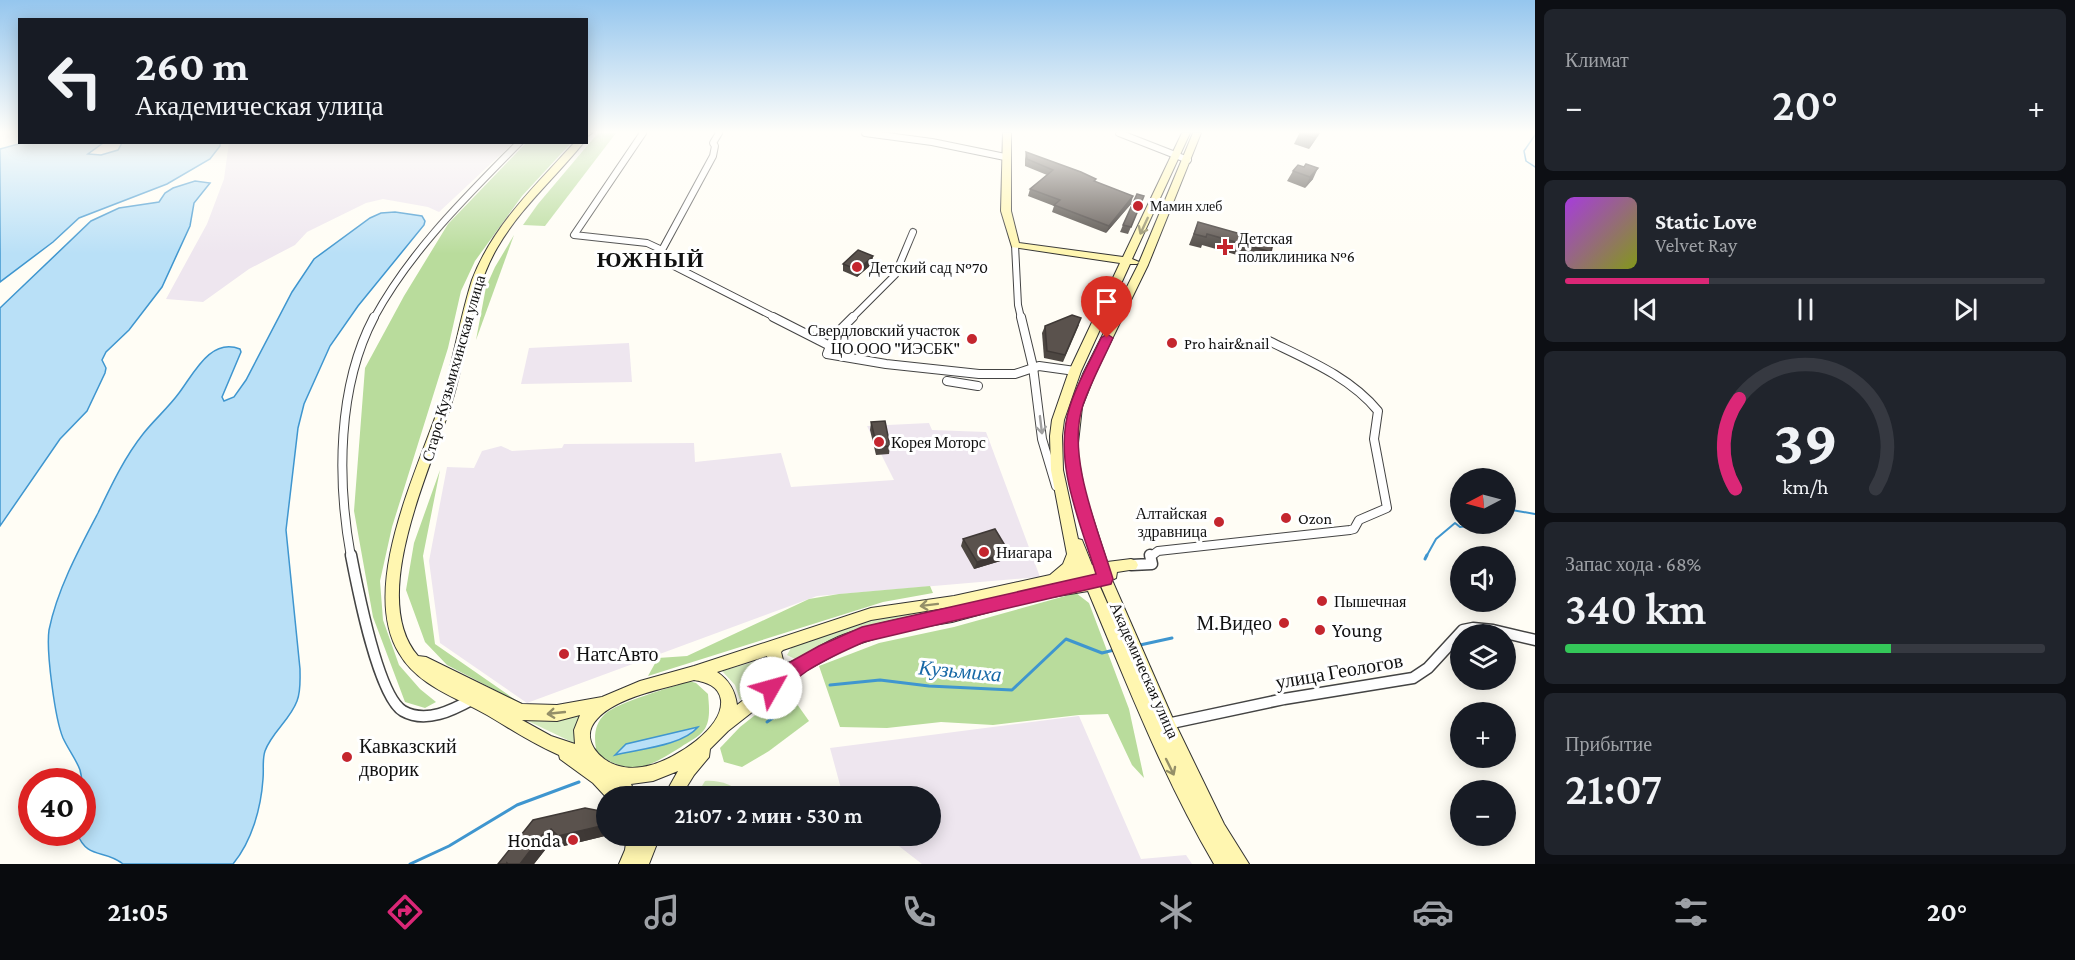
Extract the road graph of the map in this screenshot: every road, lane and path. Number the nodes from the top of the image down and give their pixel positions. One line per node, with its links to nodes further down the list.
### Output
1 (489, 173): 31 (street)
2 (553, 173): 31 (main road, Старо-Кузьмихинская улица)
3 (616, 173): 11 (street)
4 (704, 173): 11 (street)
5 (1005, 173): 9 (main road)
6 (1169, 173): 10 (main road, one-way to 10)
7 (1182, 173): 12 (main road)
8 (913, 232): 16 (street)
9 (1016, 245): 13 (main road); 17 (street)
10 (1135, 245): 12 (main road); 13 (main road)
11 (662, 250): 16 (street)
12 (1149, 250): 14 (main road)
13 (1126, 264): 14 (main road); 18 (main road)
14 (1143, 265): 23 (main road)
15 (1269, 341): 22 (street)
16 (830, 346): 17 (street)
17 (1033, 367): 18 (street); 21 (street, one-way to 21)
18 (1075, 371): 21 (main road)
19 (947, 381): 20 (street)
20 (978, 386)
21 (1066, 509): 23 (main road); 24 (main road)
22 (1131, 566): 23 (main road)
23 (1097, 576): 24 (main road, Старо-Кузьмихинская улица); 27 (main road); 28 (main road)
24 (1052, 581): 26 (main road, Старо-Кузьмихинская улица, one-way to 26)
25 (1535, 640): 32 (street, улица Геологов)
26 (780, 643): 28 (main road); 29 (main road, Старо-Кузьмихинская улица)
27 (1128, 648): 32 (main road, Академическая улица); 45 (main road, one-way to 45)
28 (798, 667): 33 (main road)
29 (694, 673): 30 (main road, Старо-Кузьмихинская улица); 33 (main road)
30 (613, 699): 31 (main road, Старо-Кузьмихинская улица, one-way to 31); 35 (main road)
31 (479, 700): 34 (main road, Старо-Кузьмихинская улица)
32 (1167, 724): 46 (main road, Академическая улица)
33 (721, 727): 36 (main road); 39 (main road)
34 (555, 746): 35 (main road, Старо-Кузьмихинская улица); 37 (main road, Старо-Кузьмихинская улица)
35 (589, 756): 36 (main road)
36 (606, 769): 38 (main road)
37 (607, 786)
38 (623, 786)
39 (678, 786)
40 (629, 846): 43 (main road)
41 (635, 846): 43 (main road)
42 (648, 846): 44 (main road)
43 (628, 864)
44 (640, 864)
45 (1224, 864)
46 (1240, 864)

